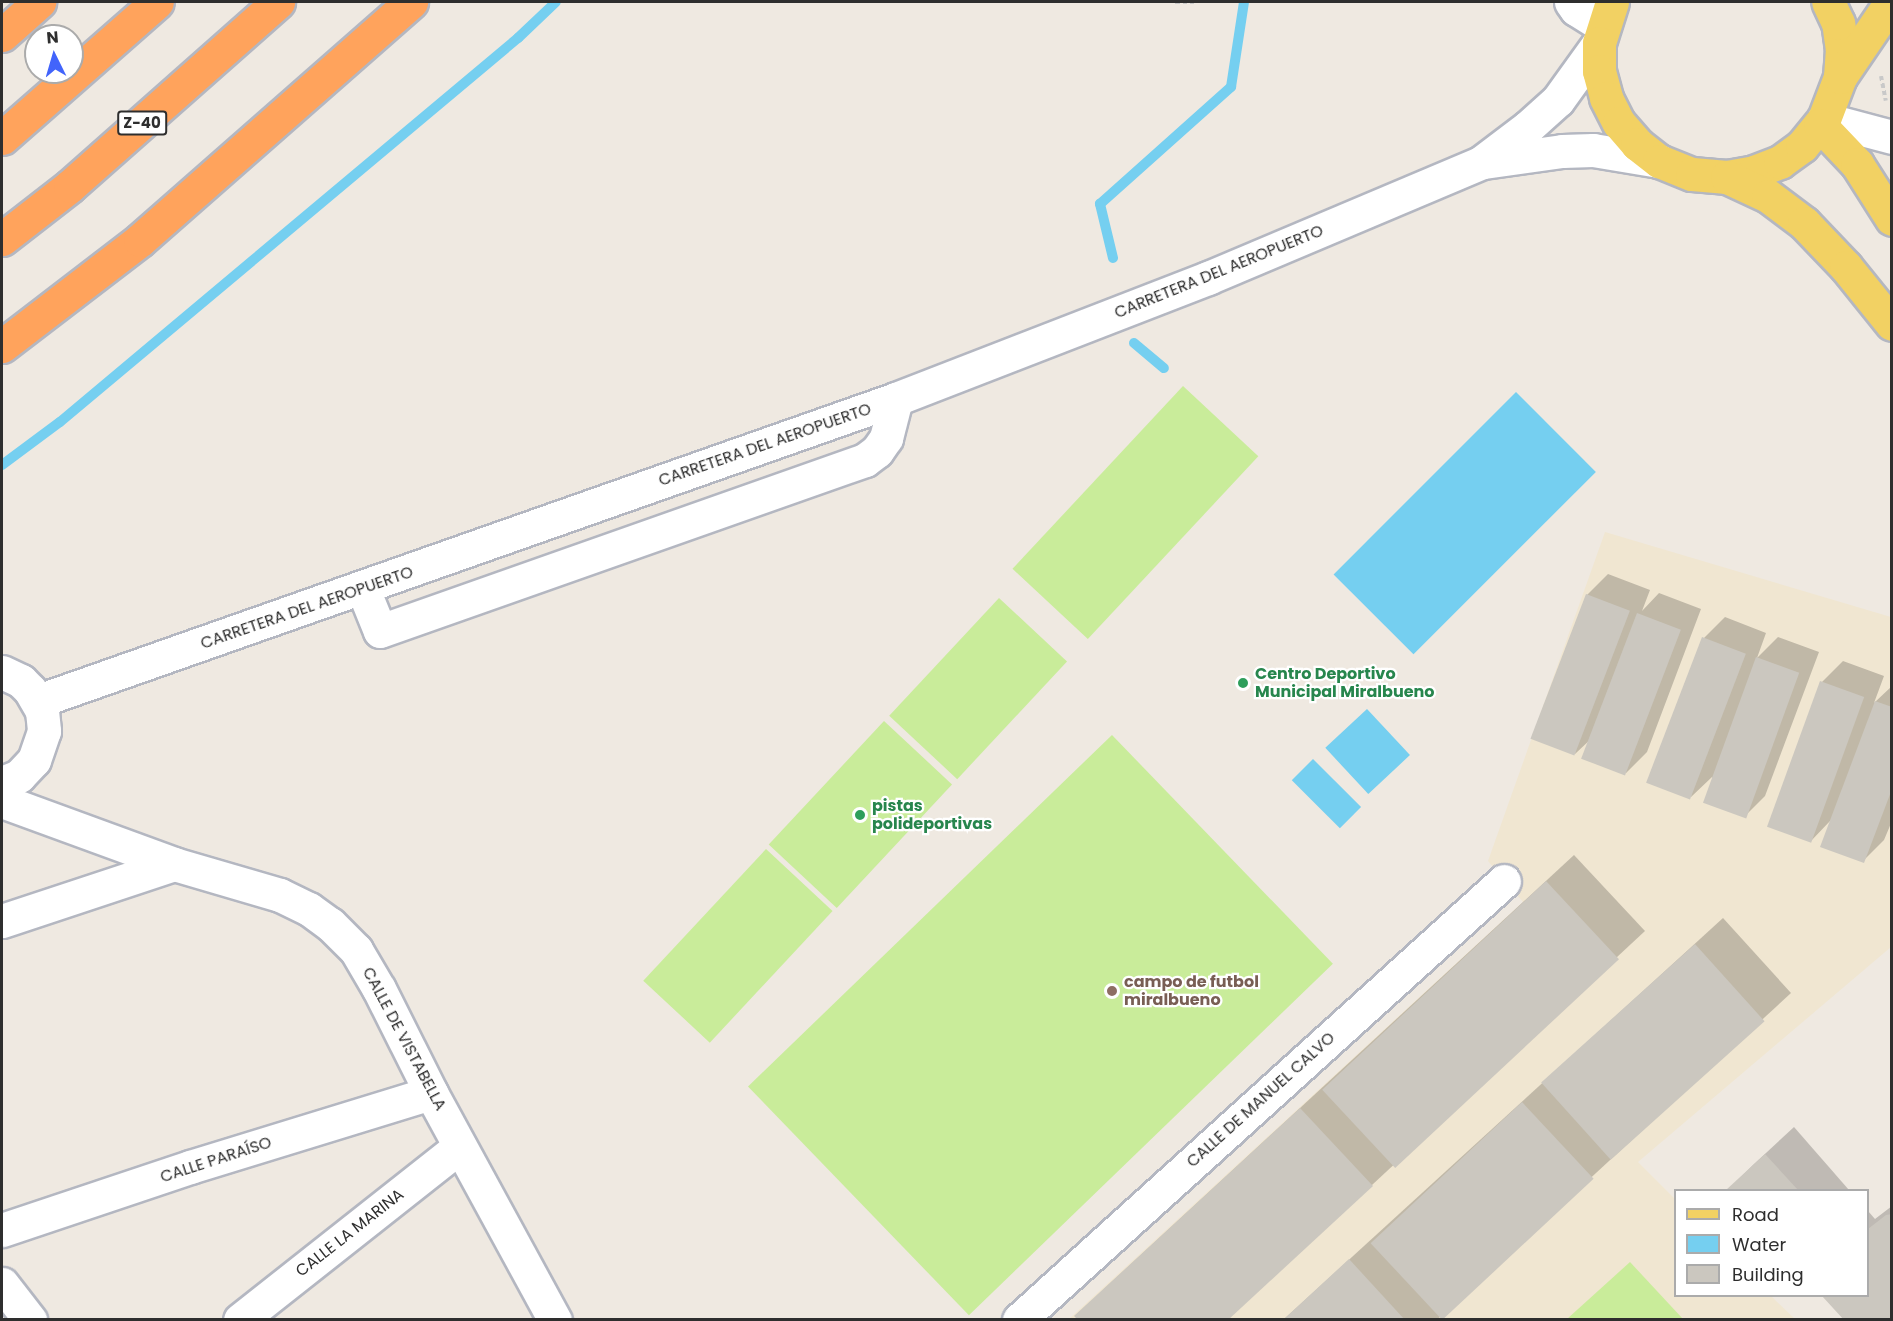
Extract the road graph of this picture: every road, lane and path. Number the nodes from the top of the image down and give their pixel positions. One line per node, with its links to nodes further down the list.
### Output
1 (39, 2): 11 (highway)
2 (157, 2): 15 (highway)
3 (278, 2): 20 (highway, Z-40)
4 (411, 2): 22 (highway)
5 (1175, 2): 6 (path)
6 (1194, 2)
7 (1571, 2): 10 (street)
8 (1828, 2): 12 (main road, CARRETERA DEL AEROPUERTO)
9 (1891, 2): 12 (main road, CARRETERA DEL AEROPUERTO)
10 (1604, 23): 16 (main road, CARRETERA DEL AEROPUERTO); 17 (street, CARRETERA DEL AEROPUERTO)
11 (2, 34)
12 (1840, 77): 13 (main road, CARRETERA DEL AEROPUERTO)
13 (1822, 122): 14 (street); 18 (main road, CARRETERA DEL AEROPUERTO); 19 (main road)
14 (1892, 137)
15 (2, 138)
16 (1659, 161): 17 (street, CARRETERA DEL AEROPUERTO); 18 (main road, CARRETERA DEL AEROPUERTO)
17 (1482, 162): 23 (street, CARRETERA DEL AEROPUERTO)
18 (1727, 177): 21 (main road)
19 (1892, 219)
20 (2, 239)
21 (1892, 324)
22 (2, 346)
23 (896, 399): 24 (street, CARRETERA DEL AEROPUERTO); 24 (street)
24 (363, 589): 26 (street, CARRETERA DEL AEROPUERTO)
25 (2, 672): 26 (street)
26 (38, 701): 27 (street)
27 (34, 760): 28 (street); 30 (street)
28 (2, 783)
29 (2, 801): 30 (street, CALLE DE VISTABELLA)
30 (60, 824): 31 (street, CALLE DE VISTABELLA)
31 (174, 864): 33 (street); 34 (street, CALLE DE VISTABELLA)
32 (1504, 881): 41 (street, CALLE DE MANUEL CALVO)
33 (2, 921)
34 (431, 1093): 35 (street, CALLE DE VISTABELLA); 36 (street, CALLE PARAÍSO)
35 (460, 1146): 39 (street, CALLE LA MARINA); 40 (street, CALLE DE VISTABELLA)
36 (2, 1230)
37 (2, 1284): 38 (street)
38 (30, 1320)
39 (240, 1320)
40 (555, 1320)
41 (1019, 1320)

